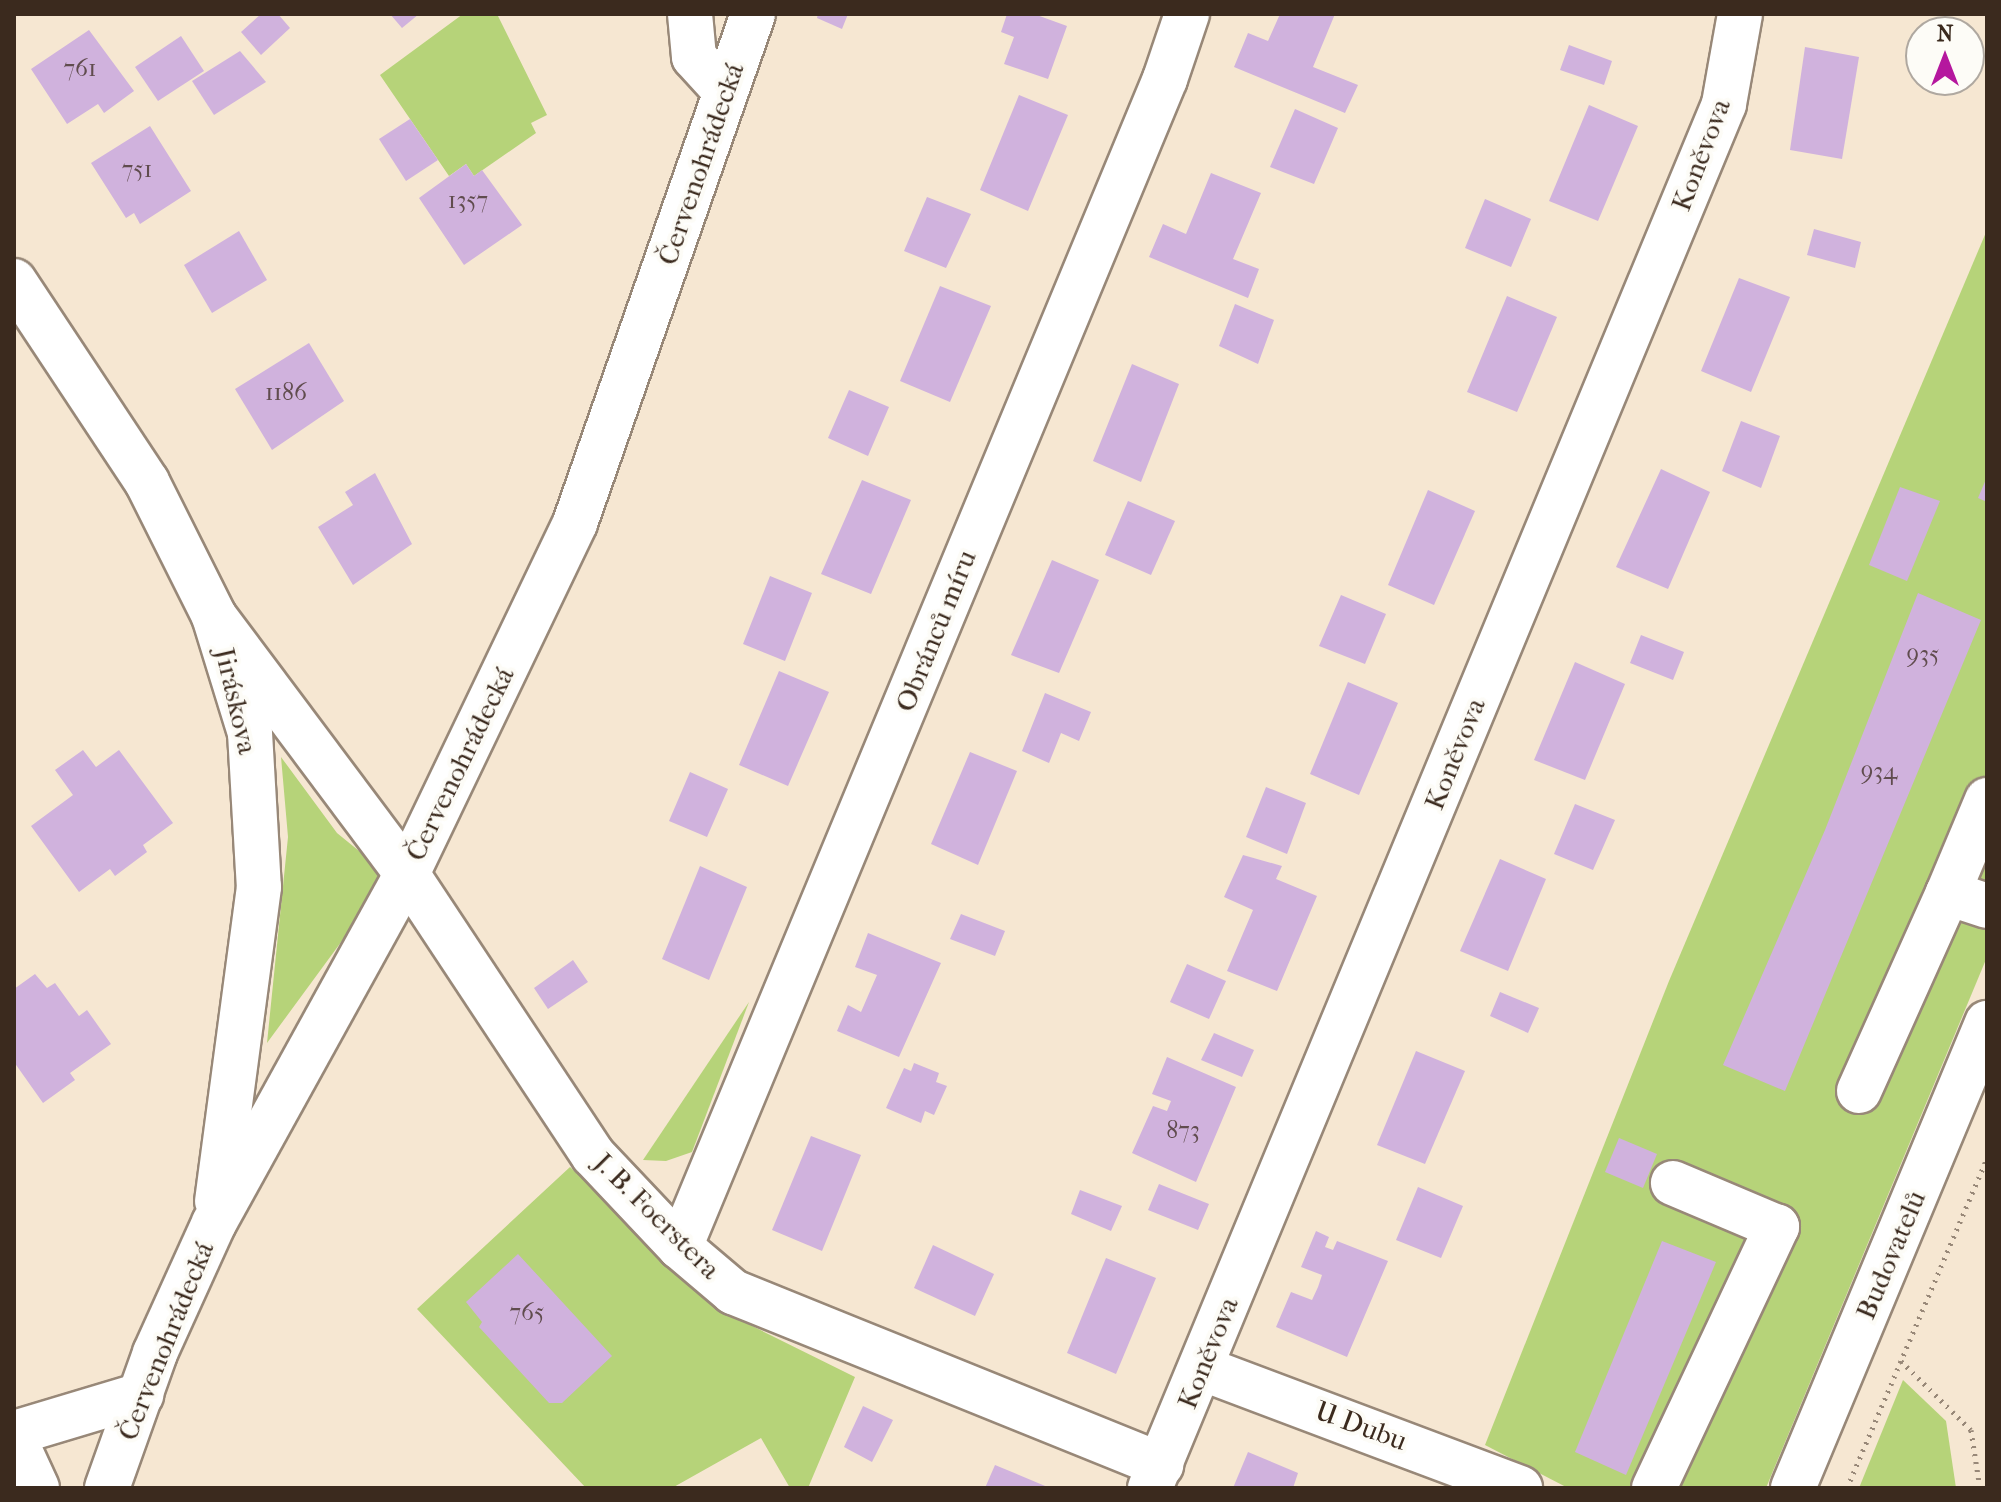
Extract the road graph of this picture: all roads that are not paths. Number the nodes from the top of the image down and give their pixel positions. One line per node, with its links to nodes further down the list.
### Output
1 (690, 14): 5 (street)
2 (753, 14): 5 (street, Červenohrádecká)
3 (1187, 14): 15 (street, Obránců míru)
4 (1740, 14): 16 (street, Koněvova)
5 (726, 92): 9 (street, Červenohrádecká)
6 (14, 281): 7 (street, Jiráskova)
7 (214, 616): 9 (street, J. B. Foerstera); 14 (street, Jiráskova)
8 (1987, 800): 10 (street)
9 (407, 874): 14 (street, Červenohrádecká); 15 (street, J. B. Foerstera)
10 (1968, 899): 12 (street)
11 (1987, 1023): 24 (street, Budovatelů)
12 (1859, 1091)
13 (1673, 1183): 23 (street)
14 (214, 1223): 17 (street, Červenohrádecká)
15 (680, 1247): 19 (street, J. B. Foerstera)
16 (1201, 1368): 19 (street, Koněvova); 22 (street, U Dubu)
17 (141, 1395): 18 (street); 21 (street, Červenohrádecká)
18 (14, 1436): 20 (street)
19 (1156, 1476)
20 (37, 1488)
21 (107, 1488)
22 (1520, 1488)
23 (1654, 1488)
24 (1793, 1488)

